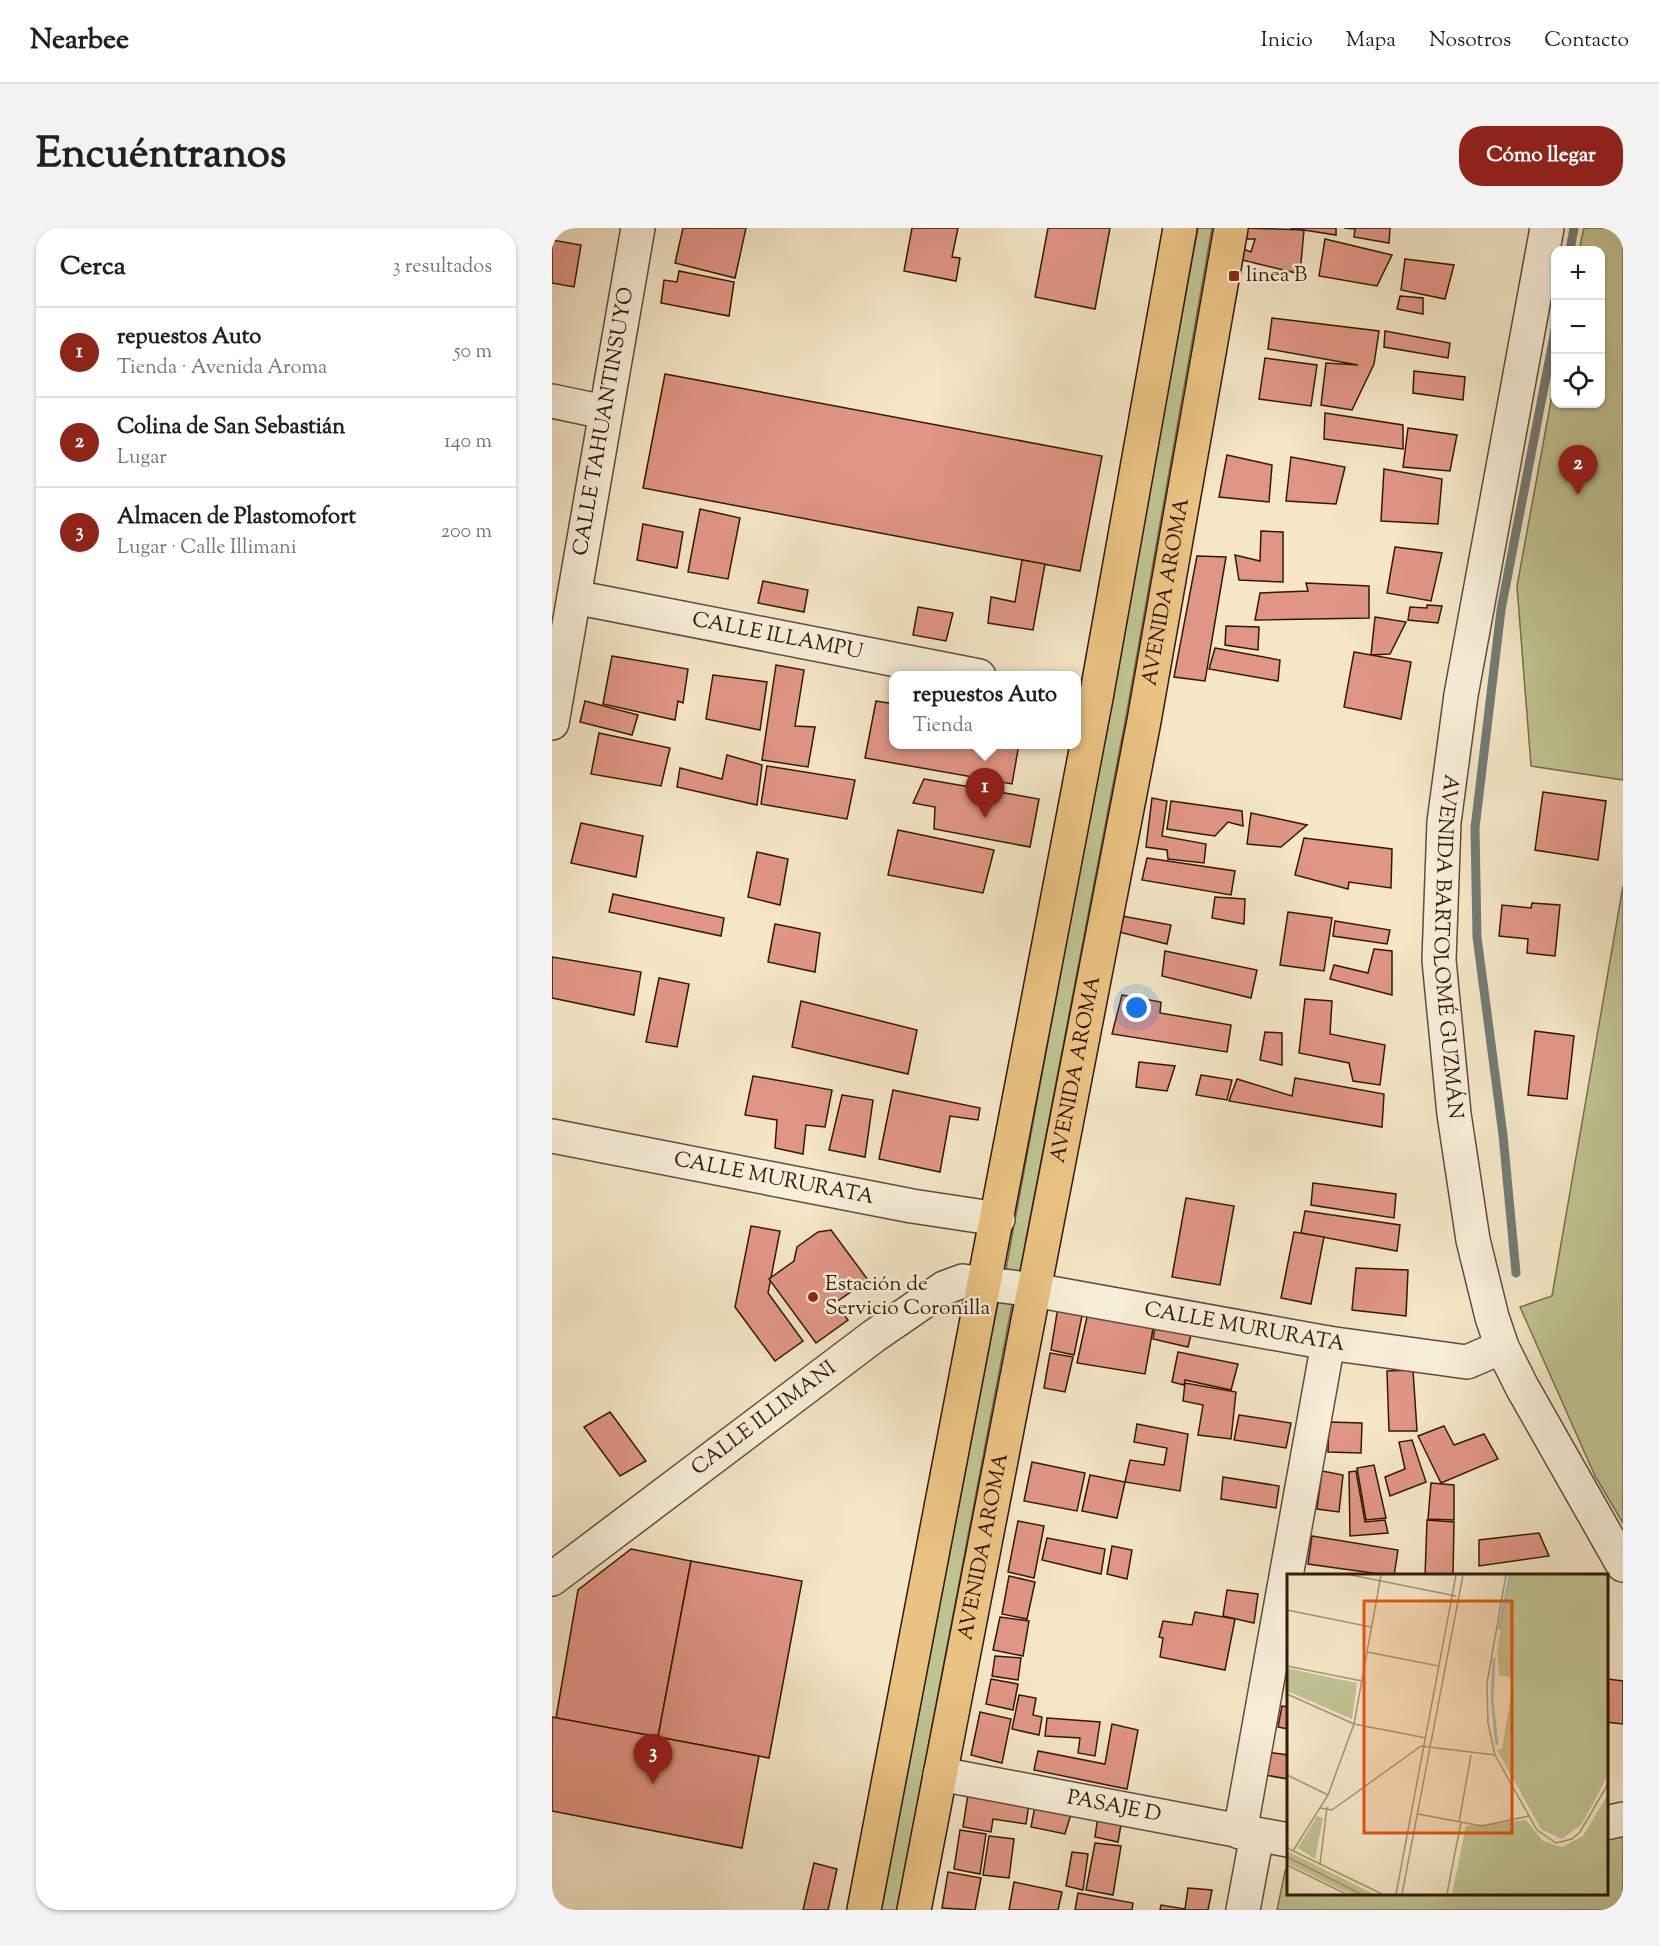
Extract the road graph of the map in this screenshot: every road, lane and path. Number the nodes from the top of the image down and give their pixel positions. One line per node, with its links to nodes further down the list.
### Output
1 (638, 228): 6 (street, CALLE TAHUANTINSUYO)
2 (1180, 228): 9 (main road)
3 (1231, 228): 16 (main road, AVENIDA AROMA)
4 (1547, 228): 18 (street, AVENIDA BARTOLOMÉ GUZMÁN)
5 (552, 401): 6 (street)
6 (604, 411): 7 (street, CALLE TAHUANTINSUYO)
7 (574, 597): 8 (street, CALLE ILLAMPU); 10 (street, CALLE TAHUANTINSUYO)
8 (958, 671)
9 (1086, 696): 11 (main road)
10 (552, 723)
11 (1081, 726)
12 (1077, 749): 14 (main road)
13 (552, 1136): 14 (street, CALLE MURURATA)
14 (998, 1219): 15 (main road)
15 (986, 1282): 16 (street, CALLE MURURATA); 21 (street, CALLE ILLIMANI); 27 (main road)
16 (1034, 1290): 17 (street, CALLE MURURATA); 23 (main road, AVENIDA AROMA)
17 (1328, 1343): 18 (street, CALLE MURURATA); 20 (street)
18 (1502, 1347): 19 (street, AVENIDA BARTOLOMÉ GUZMÁN)
19 (1623, 1565)
20 (1297, 1574)
21 (552, 1579)
22 (1287, 1649): 26 (street)
23 (940, 1774): 26 (street, PASAJE D); 28 (main road, AVENIDA AROMA)
24 (1623, 1819): 25 (street)
25 (1608, 1822)
26 (1262, 1836): 29 (street)
27 (864, 1910)
28 (914, 1910)
29 (1243, 1910)

